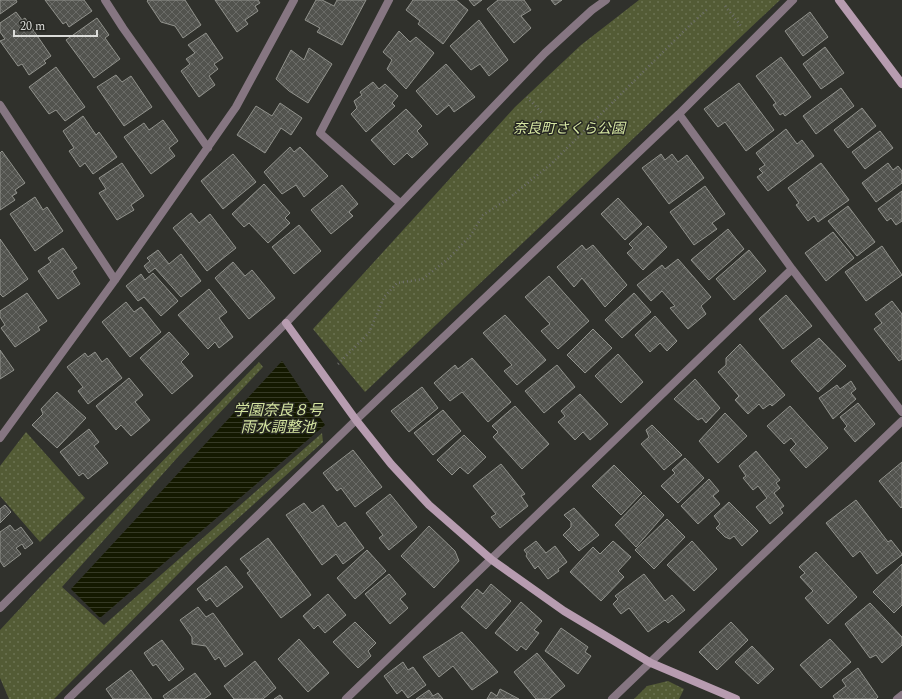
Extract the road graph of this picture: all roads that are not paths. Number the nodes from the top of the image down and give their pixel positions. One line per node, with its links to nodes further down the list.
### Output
1 (105, 0): 10 (street)
2 (389, 0): 11 (street)
3 (606, 0): 11 (street)
4 (793, 0): 9 (street)
5 (839, 0): 7 (street)
6 (291, 2): 10 (street)
7 (902, 84)
8 (0, 105): 13 (street)
9 (679, 114): 12 (street); 16 (street)
10 (208, 148): 13 (street)
11 (400, 203): 14 (street)
12 (792, 269): 15 (street); 19 (street)
13 (115, 280): 18 (street)
14 (286, 323): 16 (street); 20 (street)
15 (902, 412)
16 (356, 420): 19 (street); 23 (street)
17 (902, 421): 21 (street)
18 (0, 438)
19 (492, 560): 21 (street); 24 (street)
20 (0, 608)
21 (651, 662): 25 (street); 26 (street)
22 (902, 694): 27 (street)
23 (68, 699)
24 (346, 699)
25 (612, 699)
26 (736, 699)
27 (898, 699)

